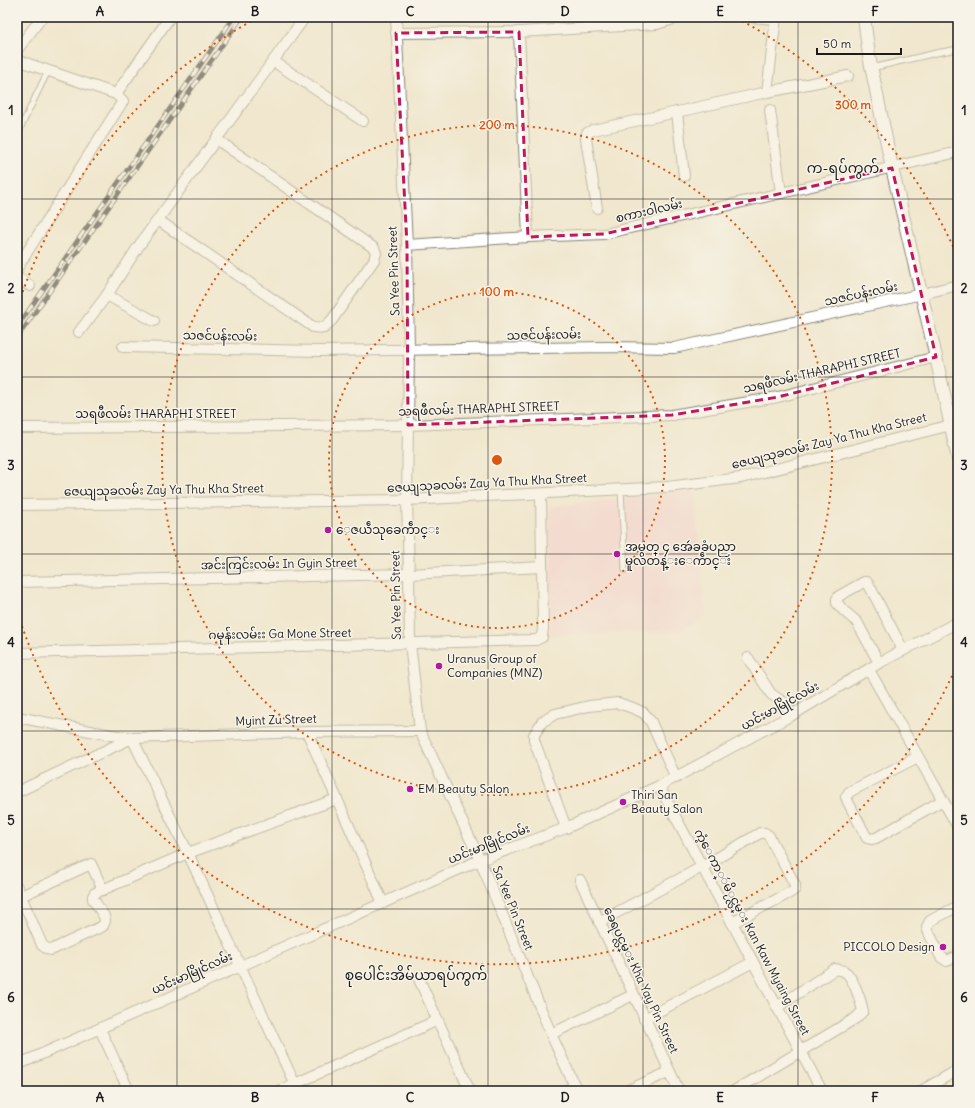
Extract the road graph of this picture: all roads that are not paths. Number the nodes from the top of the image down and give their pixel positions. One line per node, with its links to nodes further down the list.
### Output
1 (42, 17): 12 (street)
2 (170, 17): 19 (street)
3 (305, 17): 14 (street)
4 (396, 17): 10 (street, Sa Yee Pin Street)
5 (680, 17): 9 (street)
6 (751, 17): 8 (street)
7 (864, 17): 15 (street)
8 (776, 18): 18 (street)
9 (519, 32): 10 (street); 31 (street)
10 (396, 33): 32 (street, Sa Yee Pin Street)
11 (958, 49): 15 (lane)
12 (17, 50)
13 (17, 60): 16 (street)
14 (273, 61): 22 (street); 24 (street)
15 (871, 69): 26 (street)
16 (48, 71): 19 (street); 23 (lane)
17 (848, 76): 18 (street)
18 (767, 92): 21 (street)
19 (116, 94): 33 (street)
20 (770, 110): 28 (street)
21 (677, 112): 27 (street); 29 (street)
22 (363, 121)
23 (17, 135)
24 (216, 139): 30 (street); 30 (street)
25 (958, 152): 26 (street, စကားဝါလမ်း)
26 (892, 168): 28 (street, စကားဝါလမ်း); 37 (street)
27 (684, 176)
28 (781, 193): 31 (street, စကားဝါလမ်း)
29 (597, 208)
30 (158, 220): 38 (street)
31 (528, 238): 32 (street, စကားဝါလမ်း)
32 (406, 245): 42 (street, Sa Yee Pin Street)
33 (17, 268)
34 (17, 277): 36 (street)
35 (958, 285): 37 (street, သဇင်ပန်းလမ်း)
36 (30, 286)
37 (922, 294): 42 (street, သဇင်ပန်းလမ်း); 43 (street)
38 (107, 295): 39 (street); 40 (street)
39 (154, 321)
40 (78, 332)
41 (123, 347): 42 (street, သဇင်ပန်းလမ်း)
42 (409, 350): 45 (street, Sa Yee Pin Street)
43 (936, 357): 44 (street); 45 (street, သရဖီလမ်း THARAPHI STREET)
44 (955, 424): 47 (street); 48 (street, ဇေယျသုခလမ်း Zay Ya Thu Kha Street)
45 (408, 425): 46 (street, သရဖီလမ်း THARAPHI STREET); 50 (street, Sa Yee Pin Street)
46 (17, 428)
47 (958, 458)
48 (621, 490): 49 (street, ဇေယျသုခလမ်း Zay Ya Thu Kha Street); 53 (lane)
49 (541, 494): 50 (street, ဇေယျသုခလမ်း Zay Ya Thu Kha Street); 52 (street)
50 (407, 500): 51 (street, ဇေယျသုခလမ်း Zay Ya Thu Kha Street); 54 (street, Sa Yee Pin Street)
51 (17, 505)
52 (542, 567): 54 (street, အင်းကြင်းလမ်း In Gyin Street); 57 (street, ဂမုန်းလမ်းး Ga Mone Street)
53 (625, 570)
54 (409, 574): 55 (street, အင်းကြင်းလမ်း In Gyin Street); 57 (street, Sa Yee Pin Street)
55 (17, 582)
56 (958, 622): 58 (street, ယင်းမာမြိုင်လမ်း)
57 (410, 643): 59 (street, ဂမုန်းလမ်းး Ga Mone Street); 65 (street, Sa Yee Pin Street)
58 (903, 650): 61 (street, ယင်းမာမြိုင်လမ်း); 61 (street)
59 (17, 653)
60 (748, 658): 63 (street)
61 (880, 663): 62 (street, ယင်းမာမြိုင်လမ်း)
62 (869, 670): 63 (street, ယင်းမာမြိုင်လမ်း); 68 (street)
63 (792, 715): 69 (street, ယင်းမာမြိုင်လမ်း)
64 (17, 717): 67 (street)
65 (420, 731): 66 (street, Myint Zu Street); 77 (street, Sa Yee Pin Street)
66 (307, 732): 67 (street, Myint Zu Street); 72 (street)
67 (132, 738): 71 (street); 76 (street)
68 (918, 757): 73 (street); 73 (street)
69 (676, 778): 70 (street, ယင်းမာမြိုင်လမ်း); 75 (street)
70 (659, 786): 75 (street, ယင်းမာမြိုင်လမ်း); 78 (street, ကံ့ေကာ္ဴမိႂင္လမ္း Kan Kaw Myaing Street)
71 (17, 792)
72 (337, 799): 76 (street); 82 (street)
73 (943, 800): 74 (street)
74 (958, 827)
75 (566, 828): 77 (street, ယင်းမာမြိုင်လမ်း)
76 (188, 853): 80 (street); 88 (street)
77 (480, 860): 82 (street, ယင်းမာမြိုင်လမ်း); 95 (street, Sa Yee Pin Street)
78 (702, 867): 84 (street); 85 (street, ကံ့ေကာ္ဴမိႂင္လမ္း Kan Kaw Myaing Street); 85 (street)
79 (580, 880): 84 (street, ခေရပင္လမ္း Kha Yay Pin Street)
80 (103, 890): 81 (street); 81 (street)
81 (19, 891)
82 (383, 903): 88 (street, ယင်းမာမြိုင်လမ်း)
83 (958, 906): 86 (street)
84 (599, 922): 90 (street, ခေရပင္လမ္း Kha Yay Pin Street)
85 (732, 923): 87 (street, ကံ့ေကာ္ဴမိႂင္လမ္း Kan Kaw Myaing Street)
86 (958, 956)
87 (753, 962): 91 (street, ကံ့ေကာ္ဴမိႂင္လမ္း Kan Kaw Myaing Street); 92 (street)
88 (240, 966): 94 (street, ယင်းမာမြိုင်လမ်း); 100 (street)
89 (418, 977): 93 (street)
90 (633, 995): 92 (street, ခေရပင္လမ္း Kha Yay Pin Street); 95 (street)
91 (777, 1007): 96 (street, ကံ့ေကာ္ဴမိႂင္လမ္း Kan Kaw Myaing Street); 96 (street)
92 (644, 1019): 99 (street, ခေရပင္လမ္း Kha Yay Pin Street)
93 (438, 1020): 100 (street); 104 (street)
94 (100, 1029): 97 (street, ယင်းမာမြိုင်လမ်း); 102 (street)
95 (551, 1034): 101 (street, Sa Yee Pin Street)
96 (801, 1052): 108 (street); 109 (street, ကံ့ေကာ္ဴမိႂင္လမ္း Kan Kaw Myaing Street)
97 (17, 1065)
98 (958, 1070): 110 (street)
99 (669, 1072): 106 (street); 107 (street, ခေရပင္လမ္း Kha Yay Pin Street)
100 (297, 1087): 103 (street)
101 (576, 1088): 105 (street)
102 (129, 1091)
103 (279, 1091)
104 (470, 1091)
105 (564, 1091)
106 (626, 1091)
107 (679, 1091)
108 (734, 1091)
109 (822, 1091)
110 (921, 1091)

